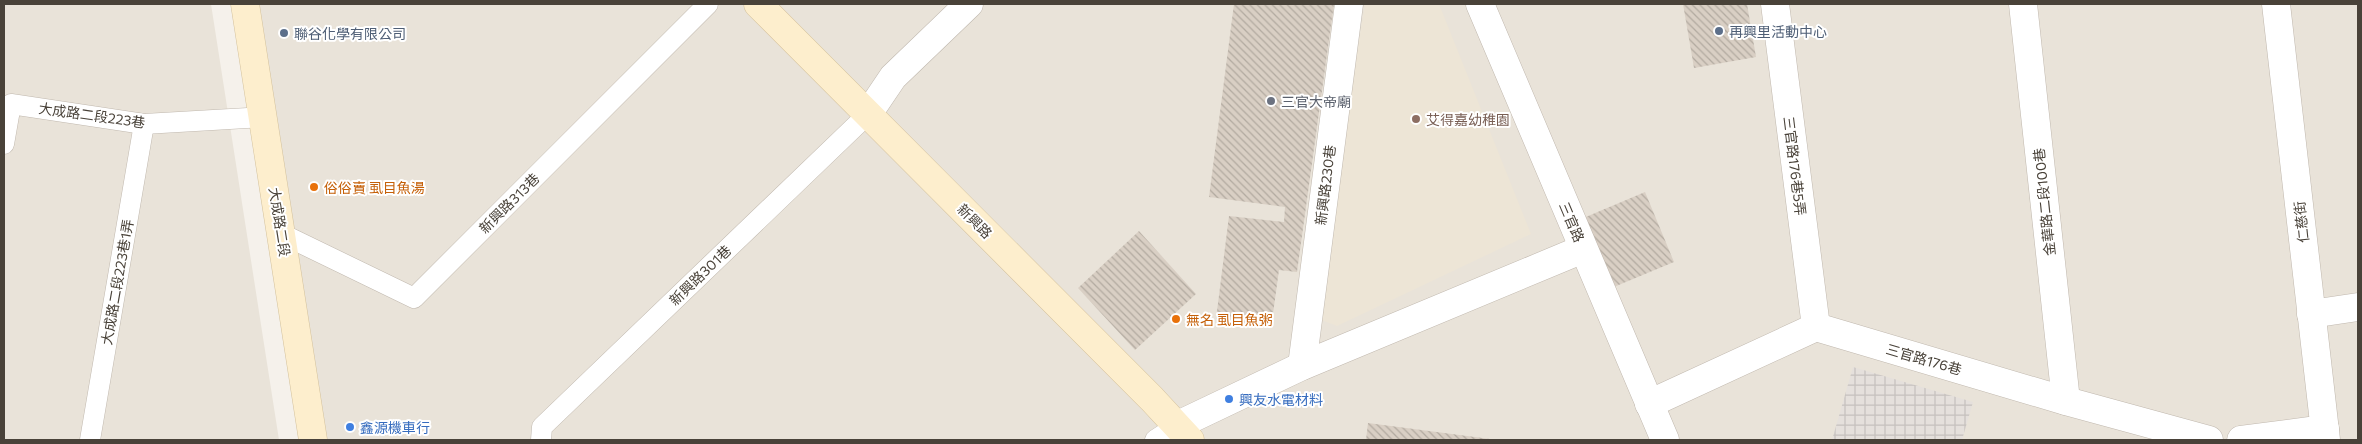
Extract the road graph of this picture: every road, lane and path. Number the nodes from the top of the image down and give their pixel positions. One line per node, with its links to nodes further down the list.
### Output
1 (245, 4): 11 (street, 大成路二段)
2 (708, 4): 14 (lane, 新興路313巷)
3 (758, 4): 10 (street, 新興路)
4 (969, 4): 10 (street)
5 (1349, 4): 19 (street, 新興路230巷)
6 (1480, 4): 15 (street, 三官路)
7 (1775, 4): 18 (street, 三官路176巷5弄)
8 (2023, 4): 20 (street, 金華路二段100巷)
9 (2276, 4): 17 (street, 仁慈街)
10 (868, 114): 22 (street, 新興路); 26 (lane, 新興路301巷)
11 (264, 117): 12 (lane, 大成路二段223巷); 14 (street, 大成路二段)
12 (144, 124): 13 (lane, 大成路二段223巷); 24 (lane, 大成路二段223巷1弄)
13 (4, 144)
14 (282, 234): 25 (street, 大成路二段)
15 (1583, 249): 19 (street); 21 (street, 三官路)
16 (2358, 308): 17 (street)
17 (2311, 314): 23 (street, 仁慈街)
18 (1816, 327): 20 (street, 三官路176巷); 21 (street)
19 (1302, 366): 22 (street)
20 (2066, 401): 29 (street, 三官路176巷)
21 (1649, 404): 28 (street, 三官路)
22 (1184, 433): 27 (lane)
23 (2325, 434): 30 (street)
24 (90, 440)
25 (313, 440)
26 (541, 440)
27 (1155, 440)
28 (1665, 440)
29 (2209, 440)
30 (2241, 440)

